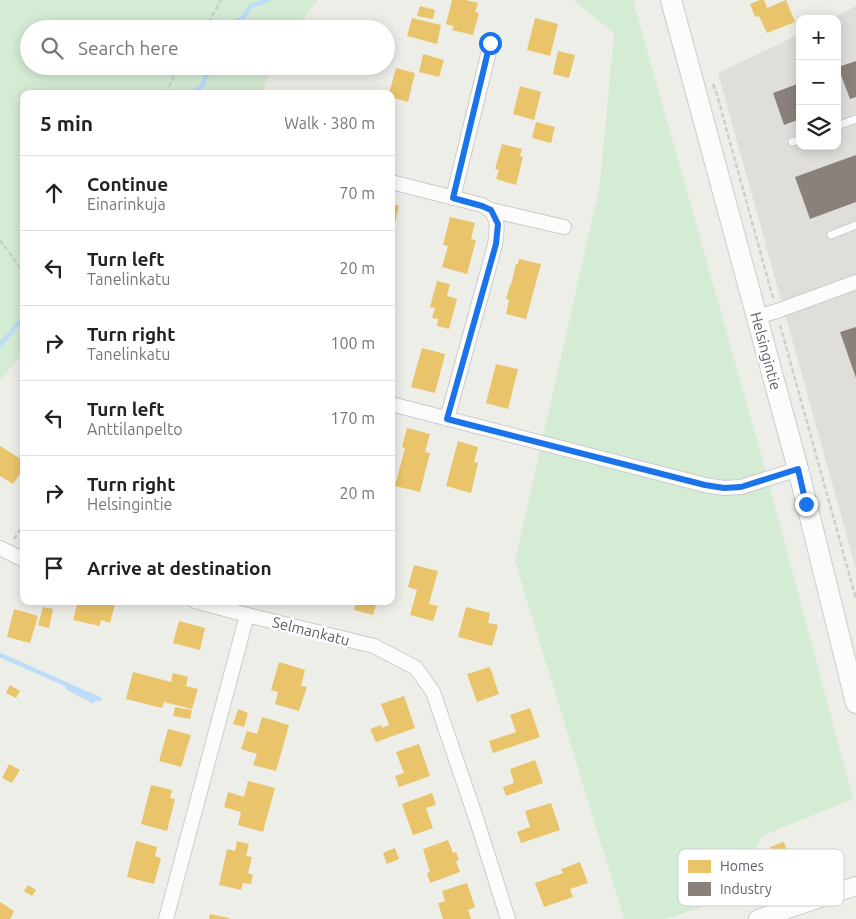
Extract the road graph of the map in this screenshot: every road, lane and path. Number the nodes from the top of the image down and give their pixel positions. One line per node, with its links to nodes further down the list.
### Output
1 (221, 0): 3 (path)
2 (671, 0): 22 (main road, Helsingintie)
3 (210, 20)
4 (490, 43): 13 (street)
5 (174, 75): 7 (path)
6 (709, 77): 21 (path)
7 (168, 90)
8 (856, 119): 9 (lane)
9 (841, 125)
10 (796, 141): 11 (lane)
11 (792, 142)
12 (395, 183): 13 (street)
13 (453, 198): 14 (street)
14 (491, 210): 16 (street); 24 (street)
15 (856, 226): 17 (lane)
16 (564, 227)
17 (831, 235)
18 (0, 240): 19 (path)
19 (20, 269)
20 (856, 282): 21 (street)
21 (777, 311): 22 (street); 29 (path)
22 (757, 317): 25 (main road, Helsingintie)
23 (395, 405): 24 (street)
24 (447, 419): 25 (street)
25 (798, 469): 32 (main road, Helsingintie)
26 (20, 528): 27 (path)
27 (3, 550): 28 (street)
28 (20, 558)
29 (856, 599)
30 (210, 605): 31 (street, Selmankatu)
31 (247, 615): 36 (street); 37 (street, Selmankatu)
32 (856, 703)
33 (856, 886): 34 (street)
34 (844, 890)
35 (797, 906): 38 (street)
36 (166, 919)
37 (508, 919)
38 (758, 919)

